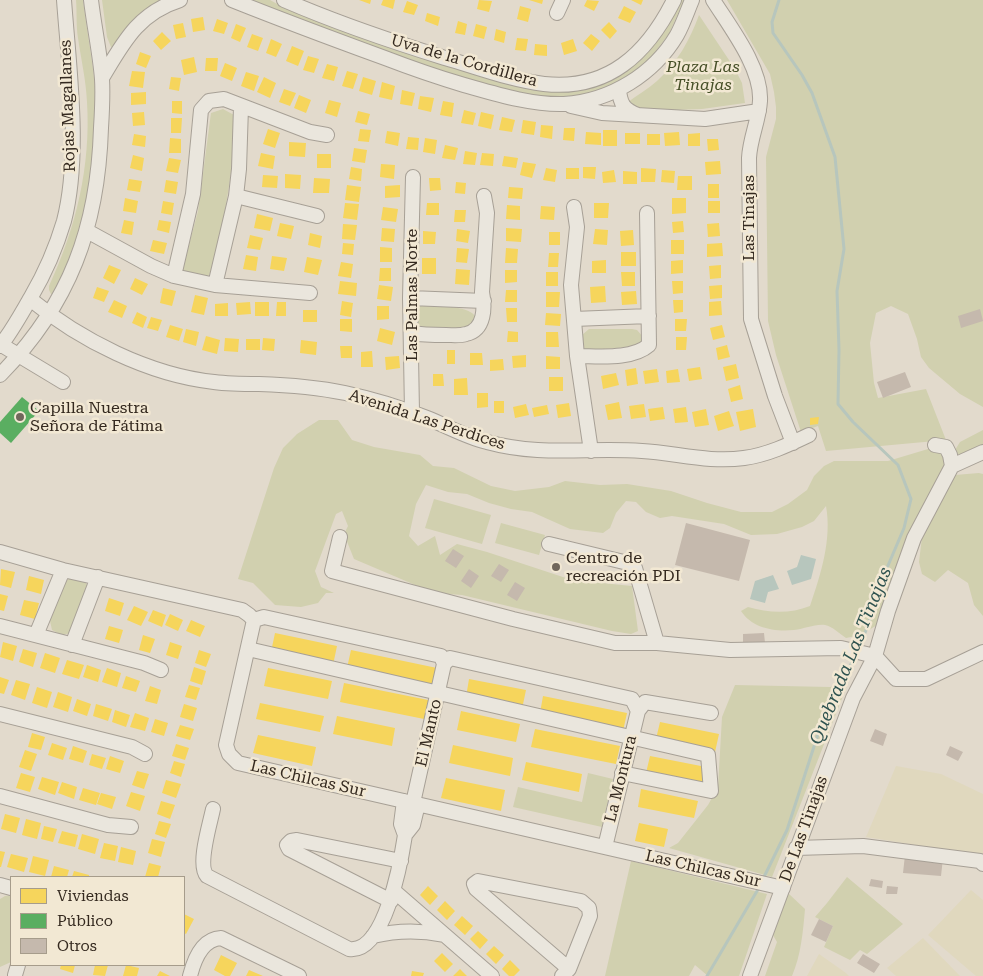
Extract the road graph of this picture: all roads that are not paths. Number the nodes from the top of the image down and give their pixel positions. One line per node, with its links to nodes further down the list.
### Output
1 (64, 0): 28 (street, Rojas Magallanes)
2 (91, 0): 11 (street, Rojas Magallanes)
3 (180, 0): 11 (street)
4 (232, 0): 13 (street, Uva de la Cordillera)
5 (284, 0): 7 (street, Uva de la Cordillera)
6 (563, 0): 10 (street)
7 (674, 0)
8 (692, 0): 12 (street, Uva de la Cordillera)
9 (713, 0): 15 (street, Las Tinajas)
10 (557, 13)
11 (102, 78): 24 (street, Rojas Magallanes)
12 (619, 89): 13 (street, Uva de la Cordillera); 16 (street)
13 (564, 104): 16 (street, Uva de la Cordillera)
14 (241, 106): 17 (street); 19 (street); 25 (street)
15 (759, 111): 16 (street, Uva de la Cordillera); 42 (street, Las Tinajas)
16 (638, 115)
17 (327, 135)
18 (413, 177): 29 (street, Las Palmas Norte)
19 (236, 196): 23 (street); 26 (street)
20 (484, 196): 30 (street)
21 (574, 207): 33 (street)
22 (646, 213): 32 (street)
23 (317, 216)
24 (87, 231): 25 (street); 31 (street, Rojas Magallanes)
25 (174, 276): 26 (street)
26 (214, 285): 27 (street)
27 (310, 293)
28 (30, 298): 31 (street, Avenida Las Perdices); 35 (street, Rojas Magallanes)
29 (410, 298): 30 (street); 34 (street, Las Palmas Norte)
30 (484, 301): 34 (street)
31 (49, 314): 36 (street, Rojas Magallanes); 40 (street, Avenida Las Perdices)
32 (649, 316): 33 (street); 37 (street)
33 (574, 319): 37 (street)
34 (411, 333): 40 (street, Las Palmas Norte)
35 (0, 345): 36 (street)
36 (20, 355): 38 (street, Rojas Magallanes); 39 (street)
37 (576, 356): 44 (street)
38 (0, 374)
39 (63, 382)
40 (412, 412): 44 (street, Avenida Las Perdices)
41 (809, 434): 42 (street, Avenida Las Perdices)
42 (793, 443): 44 (street, Avenida Las Perdices)
43 (936, 445): 46 (street)
44 (591, 451)
45 (983, 452): 46 (street)
46 (952, 466): 59 (street, De Las Tinajas)
47 (340, 537): 55 (street)
48 (549, 544): 55 (street)
49 (0, 552): 50 (street)
50 (63, 570): 51 (street); 54 (street)
51 (98, 577): 52 (street); 56 (street)
52 (254, 620): 57 (street, Las Chilcas Sur); 60 (street)
53 (0, 626): 54 (street)
54 (36, 635): 56 (street)
55 (657, 643): 59 (street)
56 (72, 645): 61 (street)
57 (248, 649): 62 (street); 70 (street, Las Chilcas Sur)
58 (983, 652): 59 (street)
59 (875, 656): 74 (street, De Las Tinajas)
60 (444, 664): 62 (street, El Manto); 63 (street)
61 (161, 670)
62 (438, 693): 66 (street); 70 (street, El Manto)
63 (638, 711): 64 (street); 66 (street, La Montura)
64 (712, 713)
65 (1, 719): 67 (street)
66 (631, 737): 68 (street, La Montura); 68 (street)
67 (145, 754)
68 (622, 773): 73 (street, La Montura)
69 (0, 796): 72 (street)
70 (412, 802): 73 (street, Las Chilcas Sur); 75 (street, El Manto)
71 (213, 810): 80 (street)
72 (131, 827)
73 (604, 847): 77 (street, Las Chilcas Sur)
74 (796, 848): 76 (street); 77 (street, De Las Tinajas)
75 (401, 861): 78 (street, El Manto); 78 (street)
76 (983, 864)
77 (783, 888): 85 (street, De Las Tinajas)
78 (392, 896): 79 (street); 80 (street, El Manto)
79 (445, 935): 80 (street); 84 (street)
80 (373, 936)
81 (566, 972): 81 (street)
82 (190, 976): 83 (street)
83 (299, 976)
84 (492, 976)
85 (750, 976)

